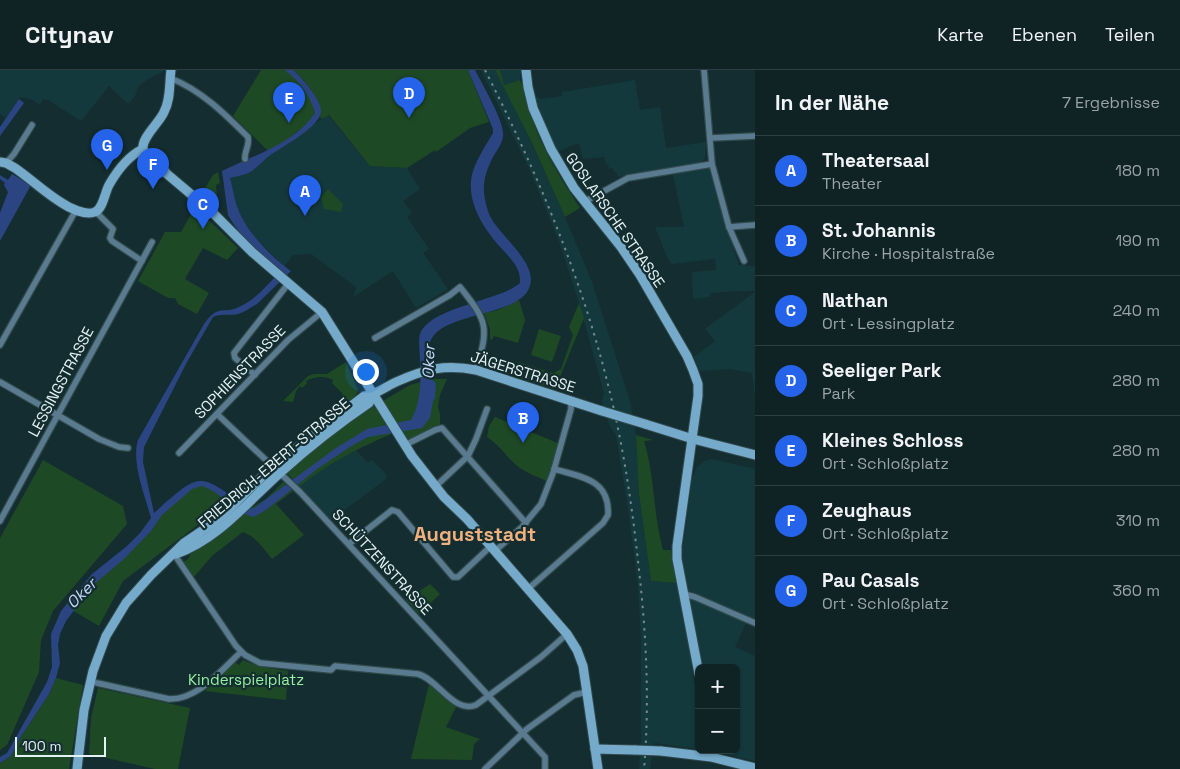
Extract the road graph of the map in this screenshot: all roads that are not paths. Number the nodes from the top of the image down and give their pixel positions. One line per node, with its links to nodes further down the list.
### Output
1 (526, 70): 11 (main road, GOSLARSCHE STRASSE)
2 (704, 70): 6 (street)
3 (171, 74): 7 (main road); 8 (street)
4 (32, 124): 9 (street)
5 (755, 136): 6 (street)
6 (711, 138): 10 (street)
7 (143, 149): 13 (main road); 19 (main road)
8 (245, 159)
9 (3, 163): 12 (main road)
10 (712, 164): 11 (street); 15 (street)
11 (584, 202): 31 (main road, GOSLARSCHE STRASSE)
12 (76, 210): 13 (main road); 22 (street)
13 (96, 212): 17 (street)
14 (755, 225): 15 (street)
15 (729, 227): 18 (street)
16 (152, 242): 17 (street, LESSINGSTRASSE)
17 (142, 261): 30 (street, LESSINGSTRASSE)
18 (744, 261)
19 (286, 283): 20 (main road); 24 (street)
20 (322, 312): 24 (street, SOPHIENSTRASSE); 26 (main road)
21 (375, 338): 23 (street)
22 (0, 345)
23 (476, 370): 26 (main road, JÄGERSTRASSE); 27 (main road, JÄGERSTRASSE)
24 (255, 375): 29 (street, SOPHIENSTRASSE)
25 (0, 382): 30 (street)
26 (373, 395): 32 (main road); 37 (main road, FRIEDRICH-EBERT-STRASSE)
27 (570, 402): 31 (main road, JÄGERSTRASSE, bridge); 38 (street)
28 (487, 409): 36 (street)
29 (217, 414): 34 (street, SOPHIENSTRASSE); 37 (street, SCHÜTZENSTRASSE)
30 (58, 415): 33 (street); 40 (street, LESSINGSTRASSE)
31 (693, 439): 35 (main road); 46 (main road, GOSLARSCHE STRASSE)
32 (404, 445): 36 (street); 39 (main road)
33 (128, 448)
34 (179, 453)
35 (755, 454)
36 (468, 456): 39 (street); 41 (street)
37 (277, 469): 42 (street, SCHÜTZENSTRASSE); 44 (main road, FRIEDRICH-EBERT-STRASSE)
38 (554, 469): 41 (street); 45 (street)
39 (436, 486): 43 (main road)
40 (1, 517)
41 (526, 523): 43 (street)
42 (349, 544): 43 (street); 53 (street, SCHÜTZENSTRASSE)
43 (493, 549): 45 (main road)
44 (174, 554): 49 (street); 59 (main road, FRIEDRICH-EBERT-STRASSE)
45 (528, 589): 48 (main road)
46 (684, 594): 47 (street); 50 (main road, GOSLARSCHE STRASSE)
47 (755, 623)
48 (567, 634): 52 (main road); 53 (street)
49 (241, 652): 51 (street); 53 (street)
50 (697, 664)
51 (97, 683)
52 (587, 692): 54 (street); 55 (main road)
53 (488, 696): 54 (street, SCHÜTZENSTRASSE)
54 (523, 733): 60 (street); 61 (street, SCHÜTZENSTRASSE)
55 (595, 749): 56 (main road, bridge); 62 (main road)
56 (695, 753)
57 (711, 754): 58 (main road)
58 (755, 768)
59 (77, 769)
60 (484, 769)
61 (545, 769)
62 (598, 769)

